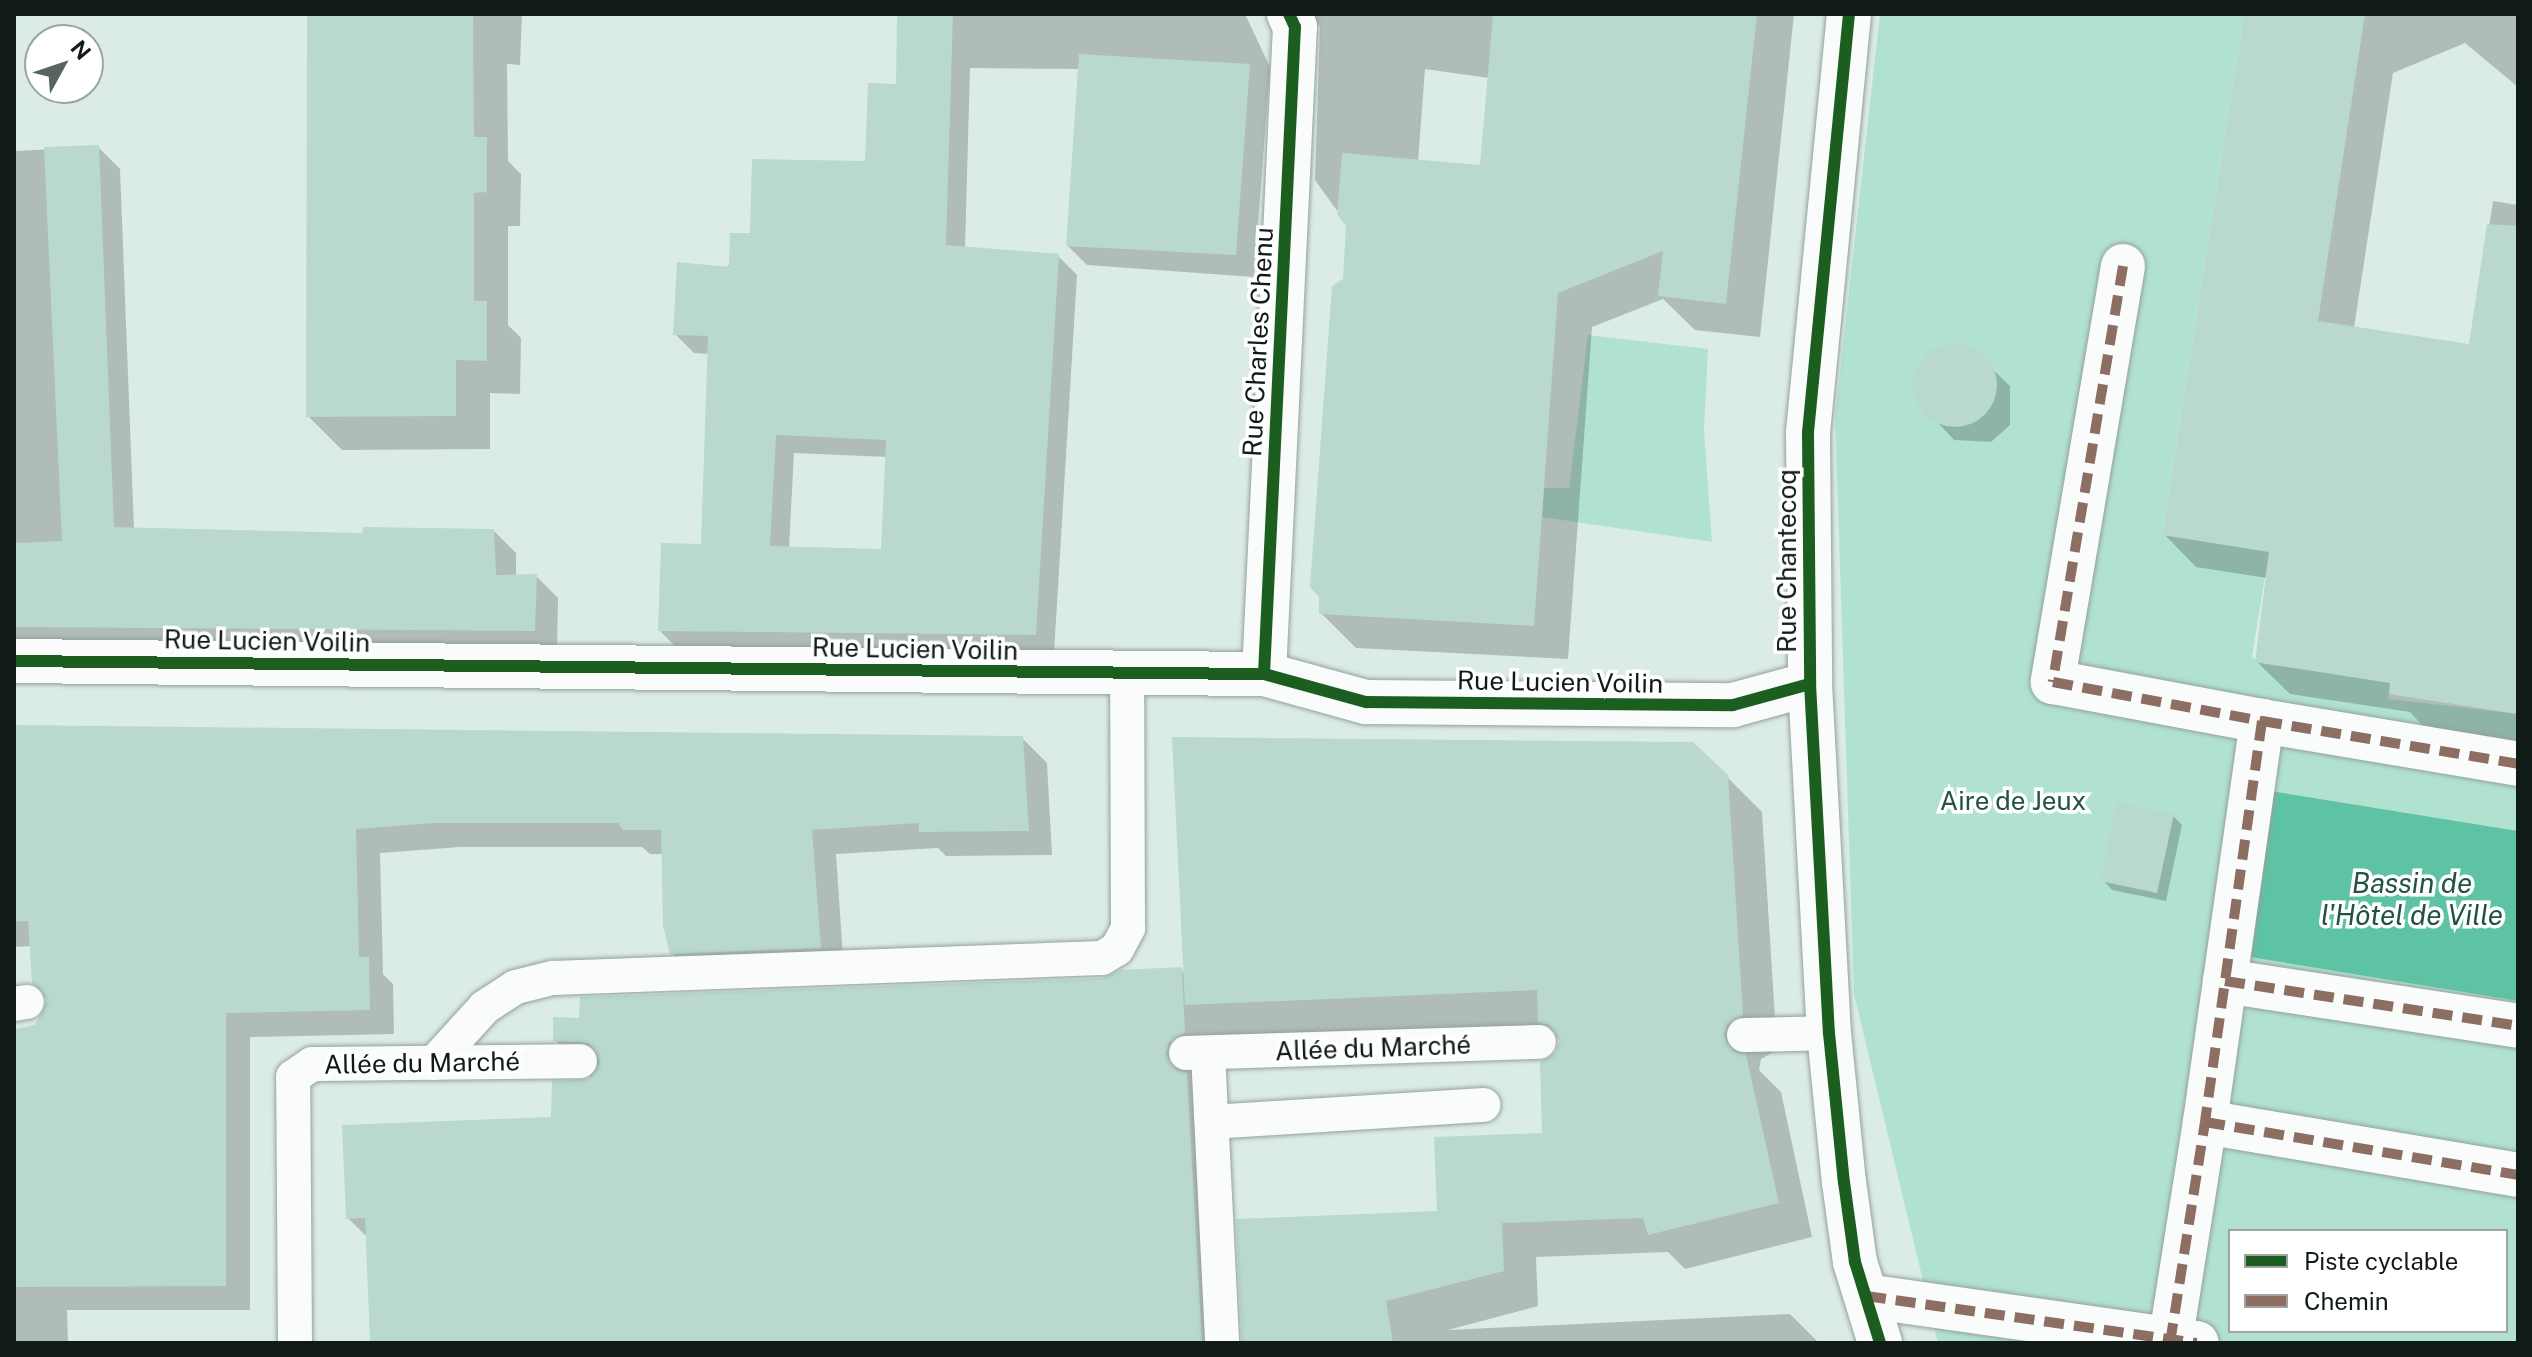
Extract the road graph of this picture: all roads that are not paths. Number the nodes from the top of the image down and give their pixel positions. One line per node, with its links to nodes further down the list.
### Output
1 (1289, 14): 6 (street, Rue Charles Chenu)
2 (1849, 14): 7 (street, Rue Chantecoq)
3 (2123, 266): 8 (street)
4 (14, 661): 5 (street, Rue Lucien Voilin)
5 (1127, 673): 6 (street, Rue Lucien Voilin); 16 (lane)
6 (1264, 674): 7 (street, Rue Lucien Voilin)
7 (1810, 684): 12 (street, Rue Chantecoq)
8 (2262, 721): 9 (street); 10 (street)
9 (2518, 764)
10 (2225, 981): 11 (street); 19 (street)
11 (2518, 1026)
12 (1829, 1033): 13 (lane); 21 (street, Rue Chantecoq)
13 (1744, 1035)
14 (1539, 1042): 18 (lane, Allée du Marché)
15 (580, 1061): 16 (lane, Allée du Marché)
16 (434, 1063): 23 (lane, Allée du Marché)
17 (1483, 1105): 18 (lane)
18 (1212, 1122): 24 (lane, Allée du Marché)
19 (2205, 1122): 20 (street); 22 (street)
20 (2518, 1175)
21 (1866, 1296): 22 (street); 25 (street, Rue Chantecoq)
22 (2178, 1342)
23 (295, 1343)
24 (1222, 1343)
25 (1880, 1343)

